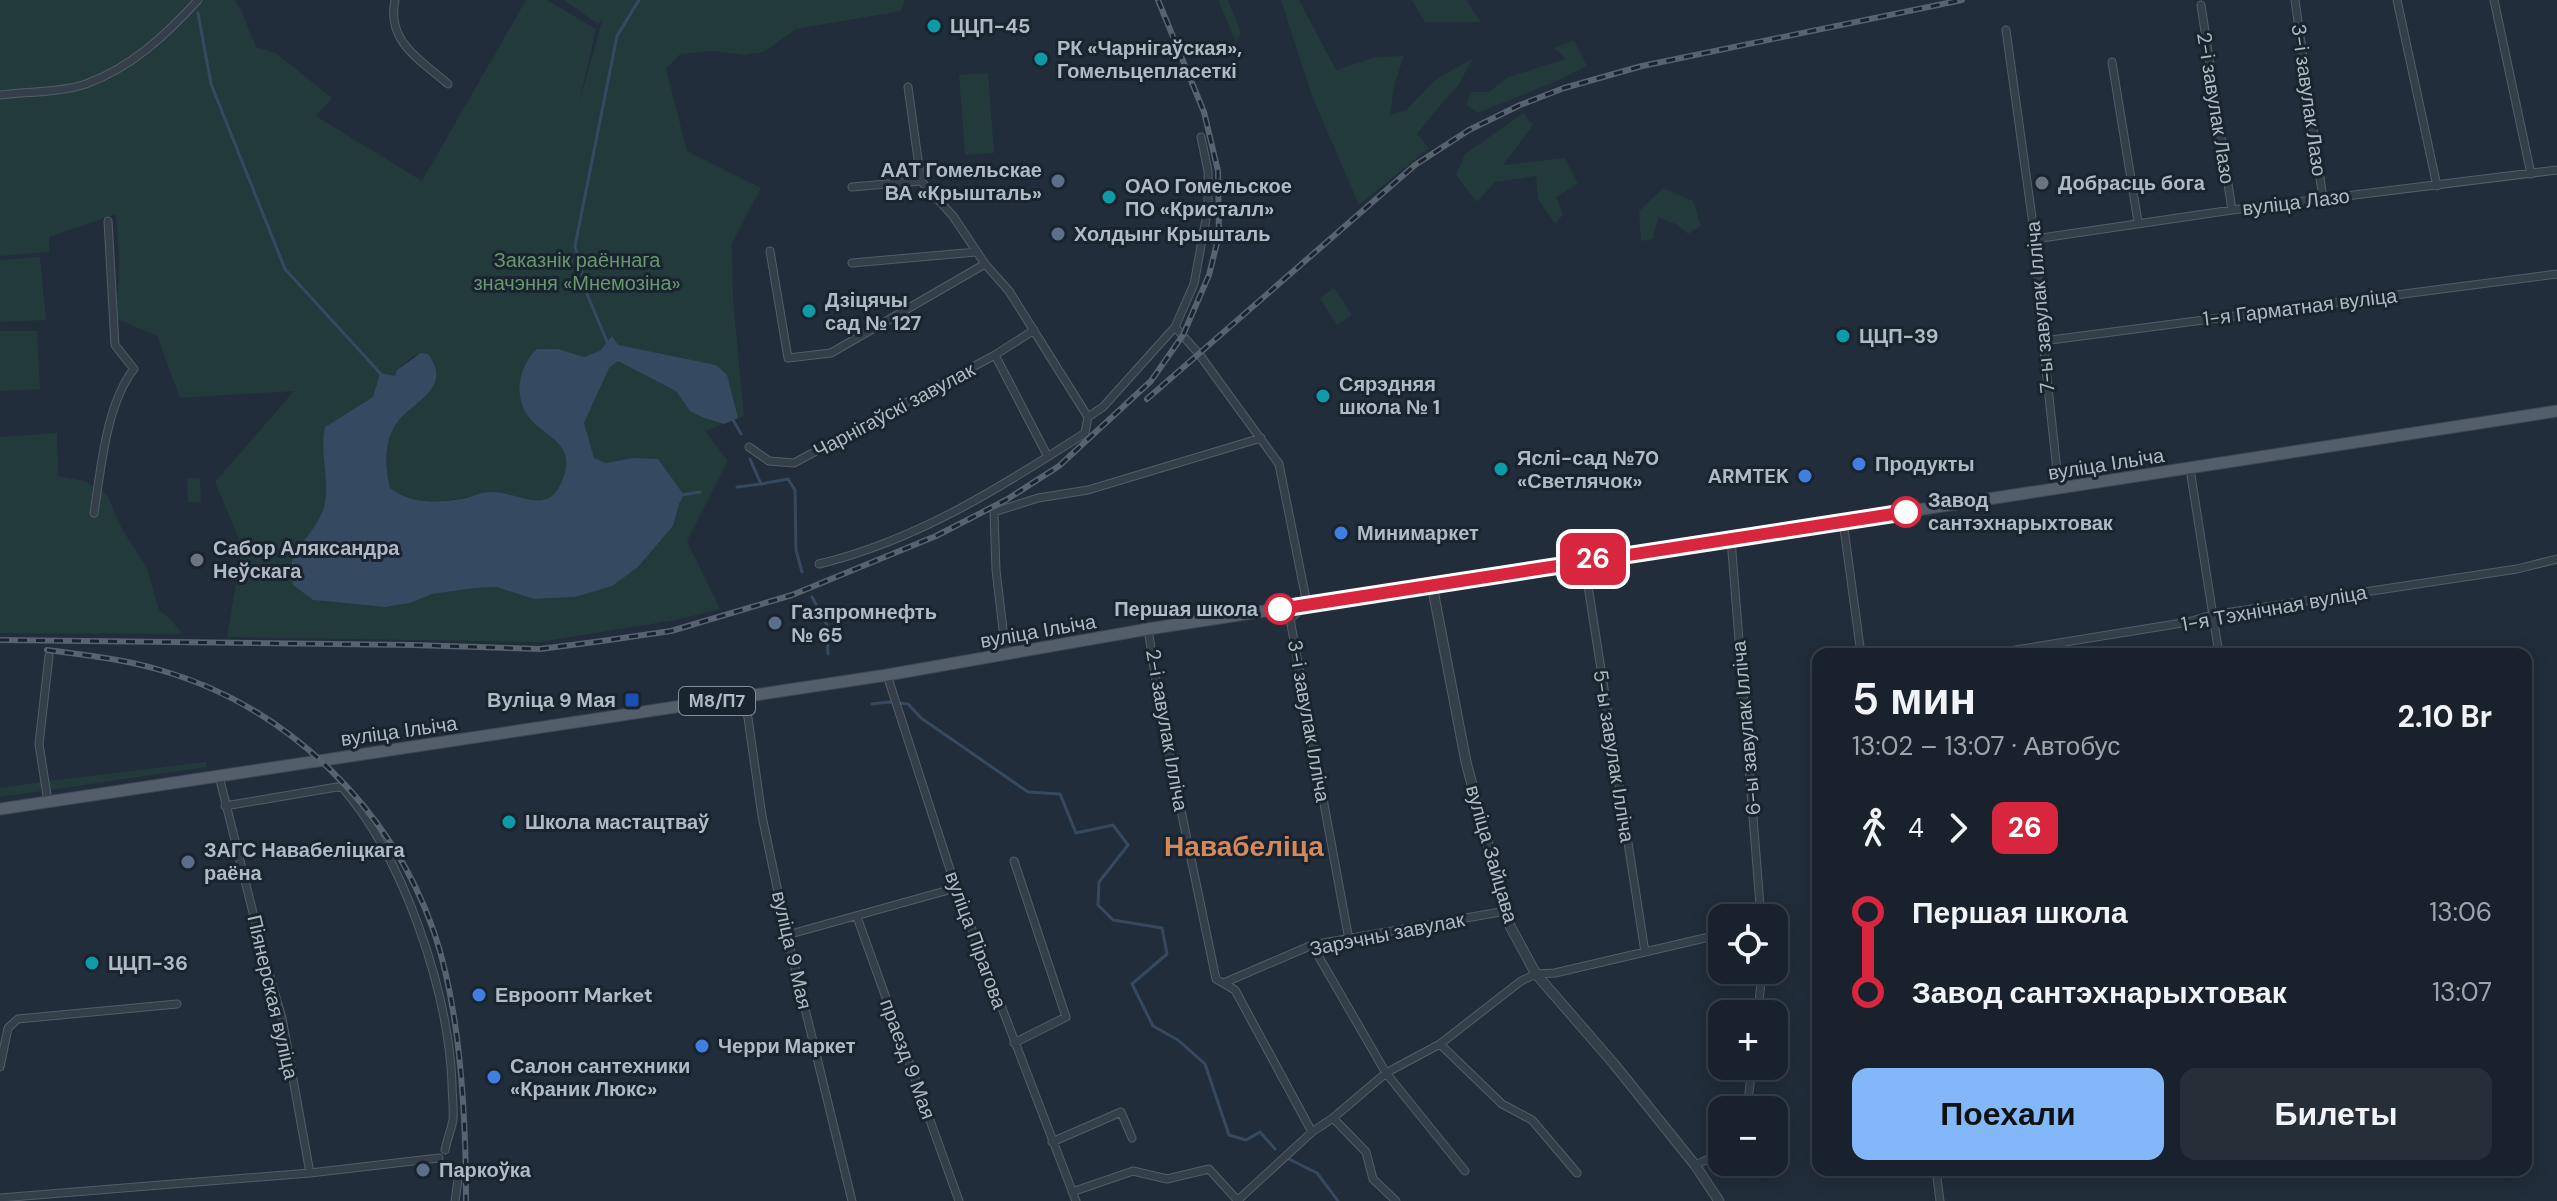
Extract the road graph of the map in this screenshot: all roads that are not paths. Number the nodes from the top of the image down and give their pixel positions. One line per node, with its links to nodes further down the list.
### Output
1 (198, 0): 11 (street)
2 (395, 0): 9 (street)
3 (2295, 0): 18 (street, 3-і завулак Лазо)
4 (2397, 0): 16 (street)
5 (2494, 0): 14 (street)
6 (2201, 5): 19 (street, 2-і завулак Лазо)
7 (2006, 30): 22 (street, 7-ы завулак Ілліча)
8 (2112, 62): 21 (street)
9 (448, 84)
10 (908, 87): 15 (street)
11 (0, 95)
12 (1201, 137): 28 (street)
13 (2557, 170): 14 (street, вуліца Лазо)
14 (2531, 174): 16 (street, вуліца Лазо)
15 (921, 181): 17 (street); 24 (street)
16 (2437, 186): 18 (street, вуліца Лазо)
17 (852, 187)
18 (2323, 199): 19 (street, вуліца Лазо)
19 (2232, 210): 21 (street, вуліца Лазо)
20 (108, 221): 39 (street)
21 (2138, 222): 22 (street, вуліца Лазо)
22 (2035, 239): 30 (street, 7-ы завулак Ілліча)
23 (770, 251): 26 (street)
24 (976, 252): 25 (street); 26 (street)
25 (852, 263)
26 (985, 264): 29 (street)
27 (2557, 274): 30 (street, 1-я Гарматная вуліца)
28 (1175, 327): 33 (street); 34 (street)
29 (1034, 330): 31 (street, Чарнігаўскі завулак); 33 (street)
30 (2043, 341): 38 (street, 7-ы завулак Ілліча)
31 (995, 355): 35 (street, Чарнігаўскі завулак); 36 (street, Чарнігаўскі завулак)
32 (2557, 411): 37 (main road, вуліца Ільіча / М8/П7)
33 (1088, 417): 36 (street)
34 (1261, 438): 46 (street); 52 (street)
35 (749, 447)
36 (1047, 455): 44 (street)
37 (2190, 469): 38 (main road, вуліца Ільіча / М8/П7); 47 (street)
38 (2059, 489): 40 (main road, вуліца Ільіча / М8/П7)
39 (94, 513)
40 (1843, 521): 41 (main road, вуліца Ільіча / М8/П7); 49 (street)
41 (1731, 539): 43 (main road, вуліца Ільіча / М8/П7); 62 (street, 6-ы завулак Ілліча)
42 (2557, 559): 47 (street, 1-я Тэхнічная вуліца)
43 (1584, 560): 45 (main road, вуліца Ільіча / М8/П7); 69 (street, 5-ы завулак Ілліча)
44 (819, 564)
45 (1432, 585): 46 (main road, вуліца Ільіча / М8/П7); 63 (street, вуліца Зайцава)
46 (1307, 604): 48 (main road, вуліца Ільіча / М8/П7); 67 (street, 3-і завулак Ілліча)
47 (2212, 615): 50 (street, 1-я Тэхнічная вуліца); 51 (street)
48 (1148, 629): 52 (main road, вуліца Ільіча / М8/П7); 71 (street, 2-і завулак Ілліча)
49 (1860, 648)
50 (2028, 648)
51 (2218, 648)
52 (1006, 655): 54 (main road, вуліца Ільіча / М8/П7)
53 (49, 656): 57 (street)
54 (887, 675): 55 (main road, вуліца Ільіча / М8/П7); 61 (street, вуліца Пірагова)
55 (745, 697): 56 (main road, вуліца Ільіча / М8/П7); 65 (street, вуліца 9 Мая)
56 (219, 776): 57 (main road, вуліца Ільіча / М8/П7); 58 (street, Піянерская вуліца)
57 (48, 802): 59 (main road, вуліца Ільіча / М8/П7)
58 (225, 806): 81 (street); 87 (street, Піянерская вуліца)
59 (0, 809)
60 (1014, 861): 73 (street)
61 (956, 888): 64 (street); 73 (street, вуліца Пірагова)
62 (1760, 904)
63 (1506, 911): 67 (street, Зарэчны завулак); 70 (street, вуліца Зайцава)
64 (857, 917): 65 (street); 94 (street, праезд 9 Мая)
65 (787, 935): 93 (street, вуліца 9 Мая)
66 (1708, 937): 69 (street)
67 (1349, 940): 68 (street, Зарэчны завулак)
68 (1312, 945): 71 (street, Зарэчны завулак); 76 (street)
69 (1645, 952): 70 (street)
70 (1536, 974): 74 (street); 84 (street, вуліца Зайцава)
71 (1226, 982): 78 (street, 2-і завулак Ілліча)
72 (177, 1004): 75 (street)
73 (1014, 1043): 80 (street, вуліца Пірагова)
74 (1440, 1044): 76 (street); 88 (street)
75 (0, 1067)
76 (1386, 1073): 77 (street); 85 (street)
77 (1333, 1118): 78 (street); 97 (street)
78 (1312, 1132): 96 (street)
79 (1132, 1138): 80 (street)
80 (1052, 1142): 90 (street, вуліца Пірагова)
81 (445, 1150)
82 (439, 1158): 87 (street)
83 (1708, 1159): 84 (street)
84 (1695, 1165): 98 (street, вуліца Зайцава)
85 (1465, 1171)
86 (459, 1172): 92 (street)
87 (310, 1173): 91 (street)
88 (1577, 1173)
89 (1937, 1176): 99 (street)
90 (1072, 1192): 95 (street, вуліца Пірагова); 96 (street)
91 (0, 1198)
92 (455, 1201)
93 (852, 1201)
94 (959, 1201)
95 (1076, 1201)
96 (1238, 1201)
97 (1396, 1201)
98 (1719, 1201)
99 (1940, 1201)

